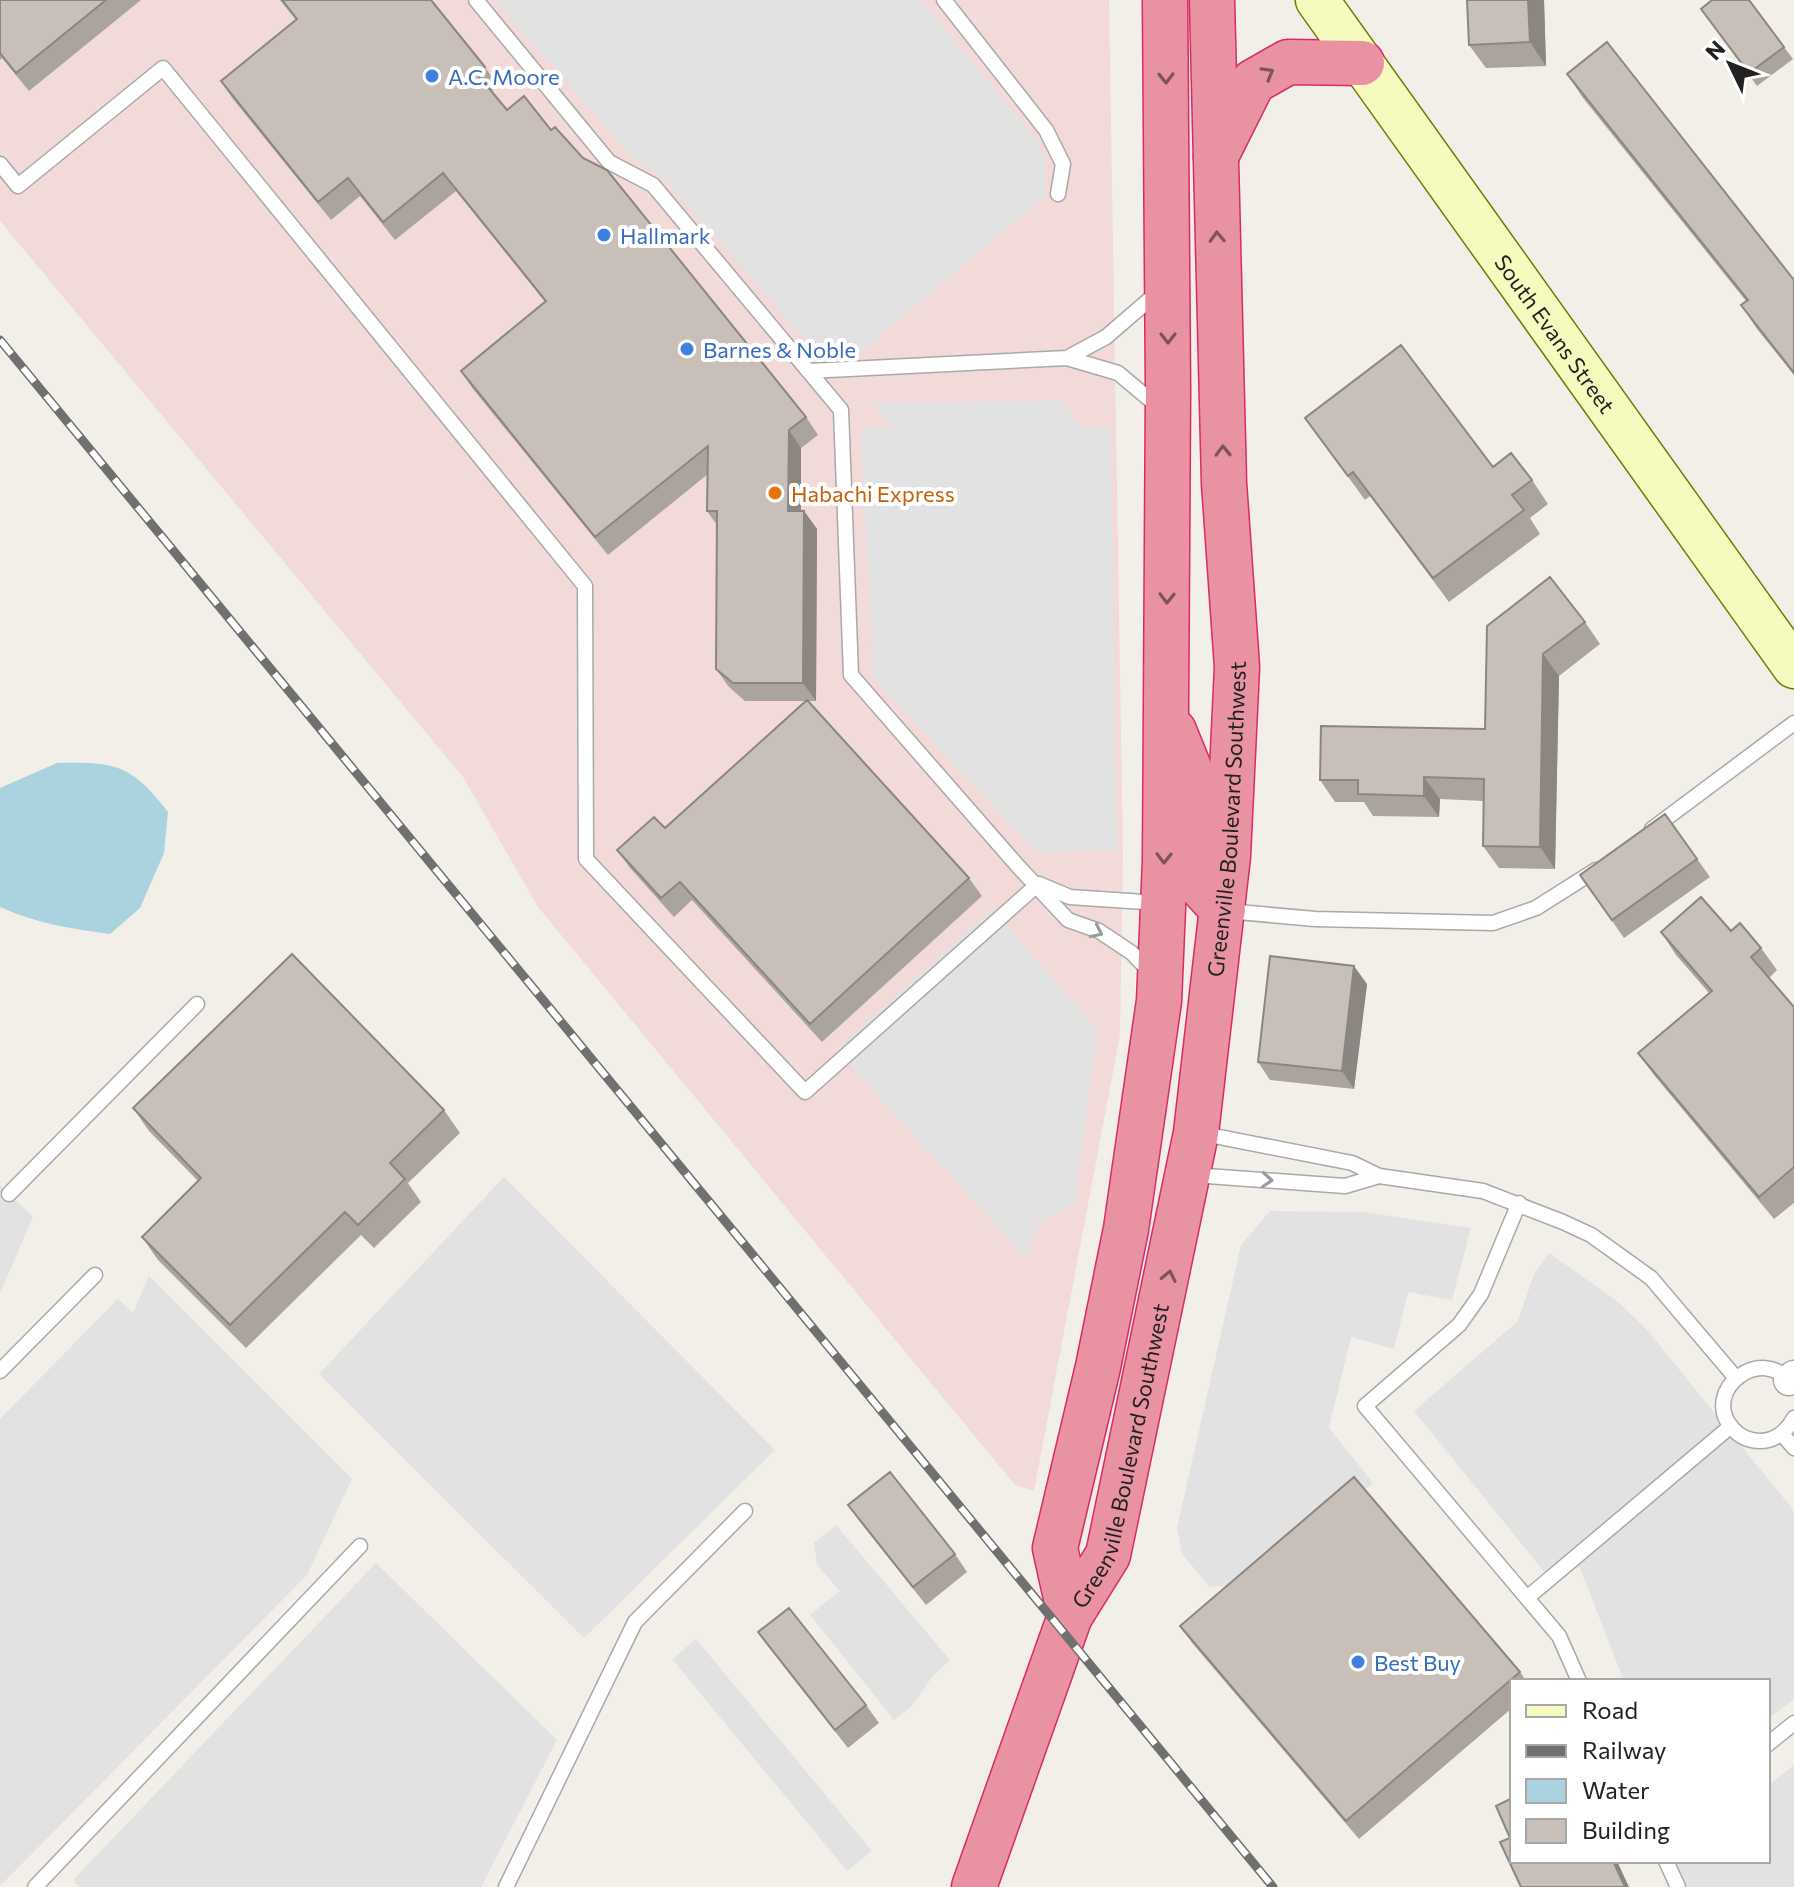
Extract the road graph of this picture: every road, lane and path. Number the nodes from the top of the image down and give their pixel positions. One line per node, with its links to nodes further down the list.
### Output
1 (476, 0): 12 (lane)
2 (944, 0): 9 (lane)
3 (1165, 0): 10 (highway, Greenville Boulevard Southwest, one-way to 10)
4 (1212, 0): 7 (highway, Greenville Boulevard Southwest)
5 (1317, 0): 6 (main road, South Evans Street)
6 (1362, 63): 7 (highway, one-way to 6); 14 (main road, South Evans Street)
7 (1214, 162): 21 (highway, Greenville Boulevard Southwest, one-way to 7)
8 (0, 164): 19 (lane)
9 (1058, 194)
10 (1168, 284): 11 (lane); 13 (highway, Greenville Boulevard Southwest, one-way to 13)
11 (1067, 358): 12 (lane); 13 (lane)
12 (809, 371): 19 (lane)
13 (1168, 416): 15 (highway, Greenville Boulevard Southwest, one-way to 15)
14 (1794, 667)
15 (1166, 711): 20 (highway, Greenville Boulevard Southwest, one-way to 20); 21 (highway)
16 (1794, 723): 17 (lane)
17 (1641, 837)
18 (1606, 862): 21 (lane)
19 (1038, 884): 20 (lane); 22 (lane, one-way to 22)
20 (1163, 903): 22 (highway, Greenville Boulevard Southwest); 24 (highway)
21 (1223, 910): 24 (highway, Greenville Boulevard Southwest)
22 (1159, 982): 39 (highway, Greenville Boulevard Southwest)
23 (197, 1004): 26 (lane)
24 (1195, 1136): 25 (lane); 25 (lane, one-way to 25); 39 (highway, Greenville Boulevard Southwest, one-way to 24)
25 (1379, 1176): 27 (lane)
26 (9, 1194)
27 (1519, 1203): 30 (lane); 38 (lane)
28 (95, 1275): 29 (lane)
29 (0, 1371)
30 (1735, 1377): 31 (lane); 33 (lane)
31 (1792, 1382)
32 (1794, 1418): 34 (lane)
33 (1731, 1426): 34 (lane); 38 (lane)
34 (1782, 1434): 35 (lane)
35 (1794, 1448)
36 (745, 1511): 45 (lane)
37 (360, 1546): 44 (lane)
38 (1527, 1598): 40 (lane)
39 (1070, 1616): 46 (highway, Greenville Boulevard Southwest)
40 (1578, 1679)
41 (1794, 1723): 42 (lane)
42 (1770, 1742)
43 (1667, 1863): 47 (lane)
44 (35, 1887)
45 (506, 1887)
46 (974, 1887)
47 (1678, 1887)

